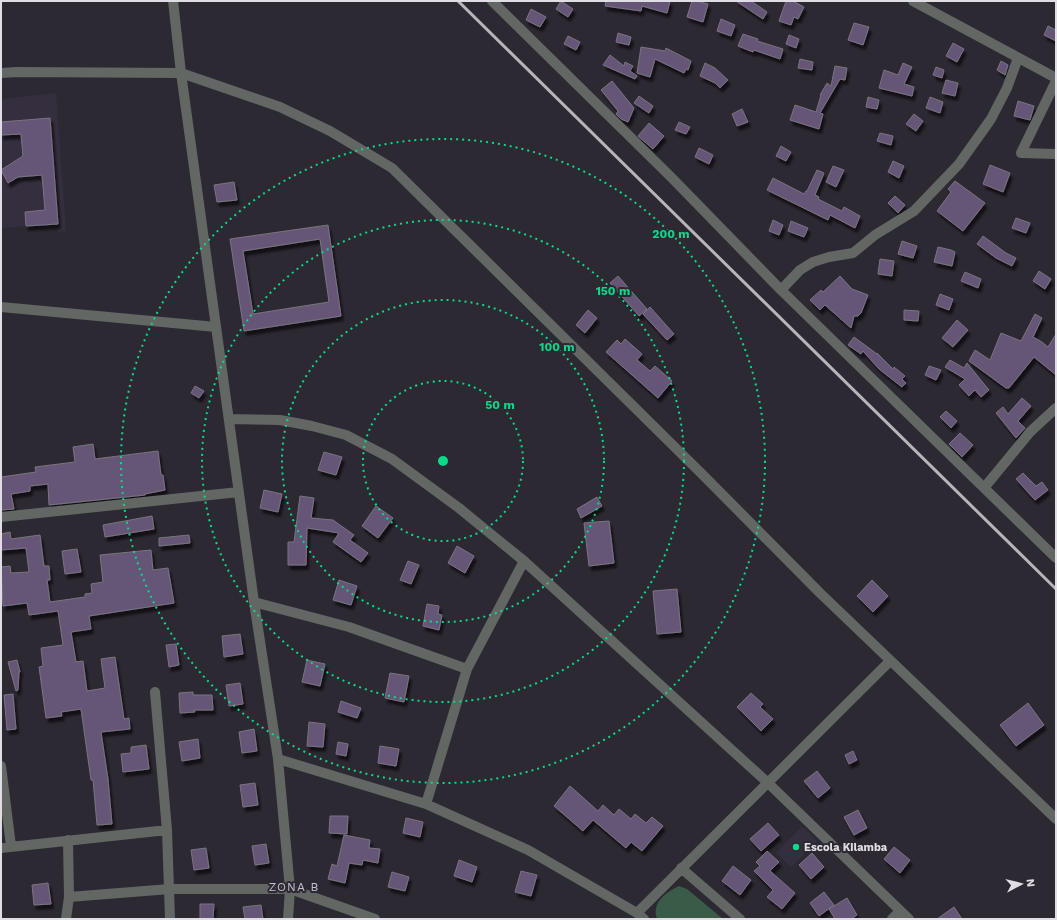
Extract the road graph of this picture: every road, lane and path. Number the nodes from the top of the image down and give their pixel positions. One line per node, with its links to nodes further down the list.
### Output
1 (173, 1): 6 (street)
2 (492, 1): 9 (street)
3 (913, 1): 4 (street)
4 (1018, 58): 7 (street); 9 (street)
5 (1, 73): 6 (street)
6 (181, 73): 11 (street); 20 (street)
7 (1056, 80): 8 (street)
8 (1056, 154)
9 (781, 290): 14 (street)
10 (1, 307): 11 (street)
11 (216, 327): 13 (street)
12 (1056, 408): 14 (street)
13 (229, 419): 15 (street); 18 (street)
14 (984, 488): 17 (street)
15 (239, 492): 16 (street); 19 (street)
16 (1, 516)
17 (1056, 558)
18 (524, 561): 21 (street); 25 (street)
19 (254, 602): 21 (street); 23 (street)
20 (890, 661): 25 (street); 27 (street)
21 (467, 669): 26 (street)
22 (155, 692): 28 (street)
23 (278, 760): 26 (street); 33 (street)
24 (1, 766): 30 (street)
25 (768, 783): 31 (street); 35 (street)
26 (426, 804): 36 (street)
27 (1056, 819)
28 (168, 830): 29 (street); 32 (street)
29 (68, 840): 30 (street); 34 (street)
30 (6, 847)
31 (682, 868): 36 (street); 41 (street)
32 (170, 889): 33 (street); 34 (street); 38 (street)
33 (290, 889): 39 (street); 40 (street)
34 (68, 897): 37 (street)
35 (900, 911): 42 (street); 43 (street)
36 (640, 916)
37 (66, 919)
38 (170, 919)
39 (288, 919)
40 (375, 919)
41 (740, 919)
42 (892, 919)
43 (909, 919)

